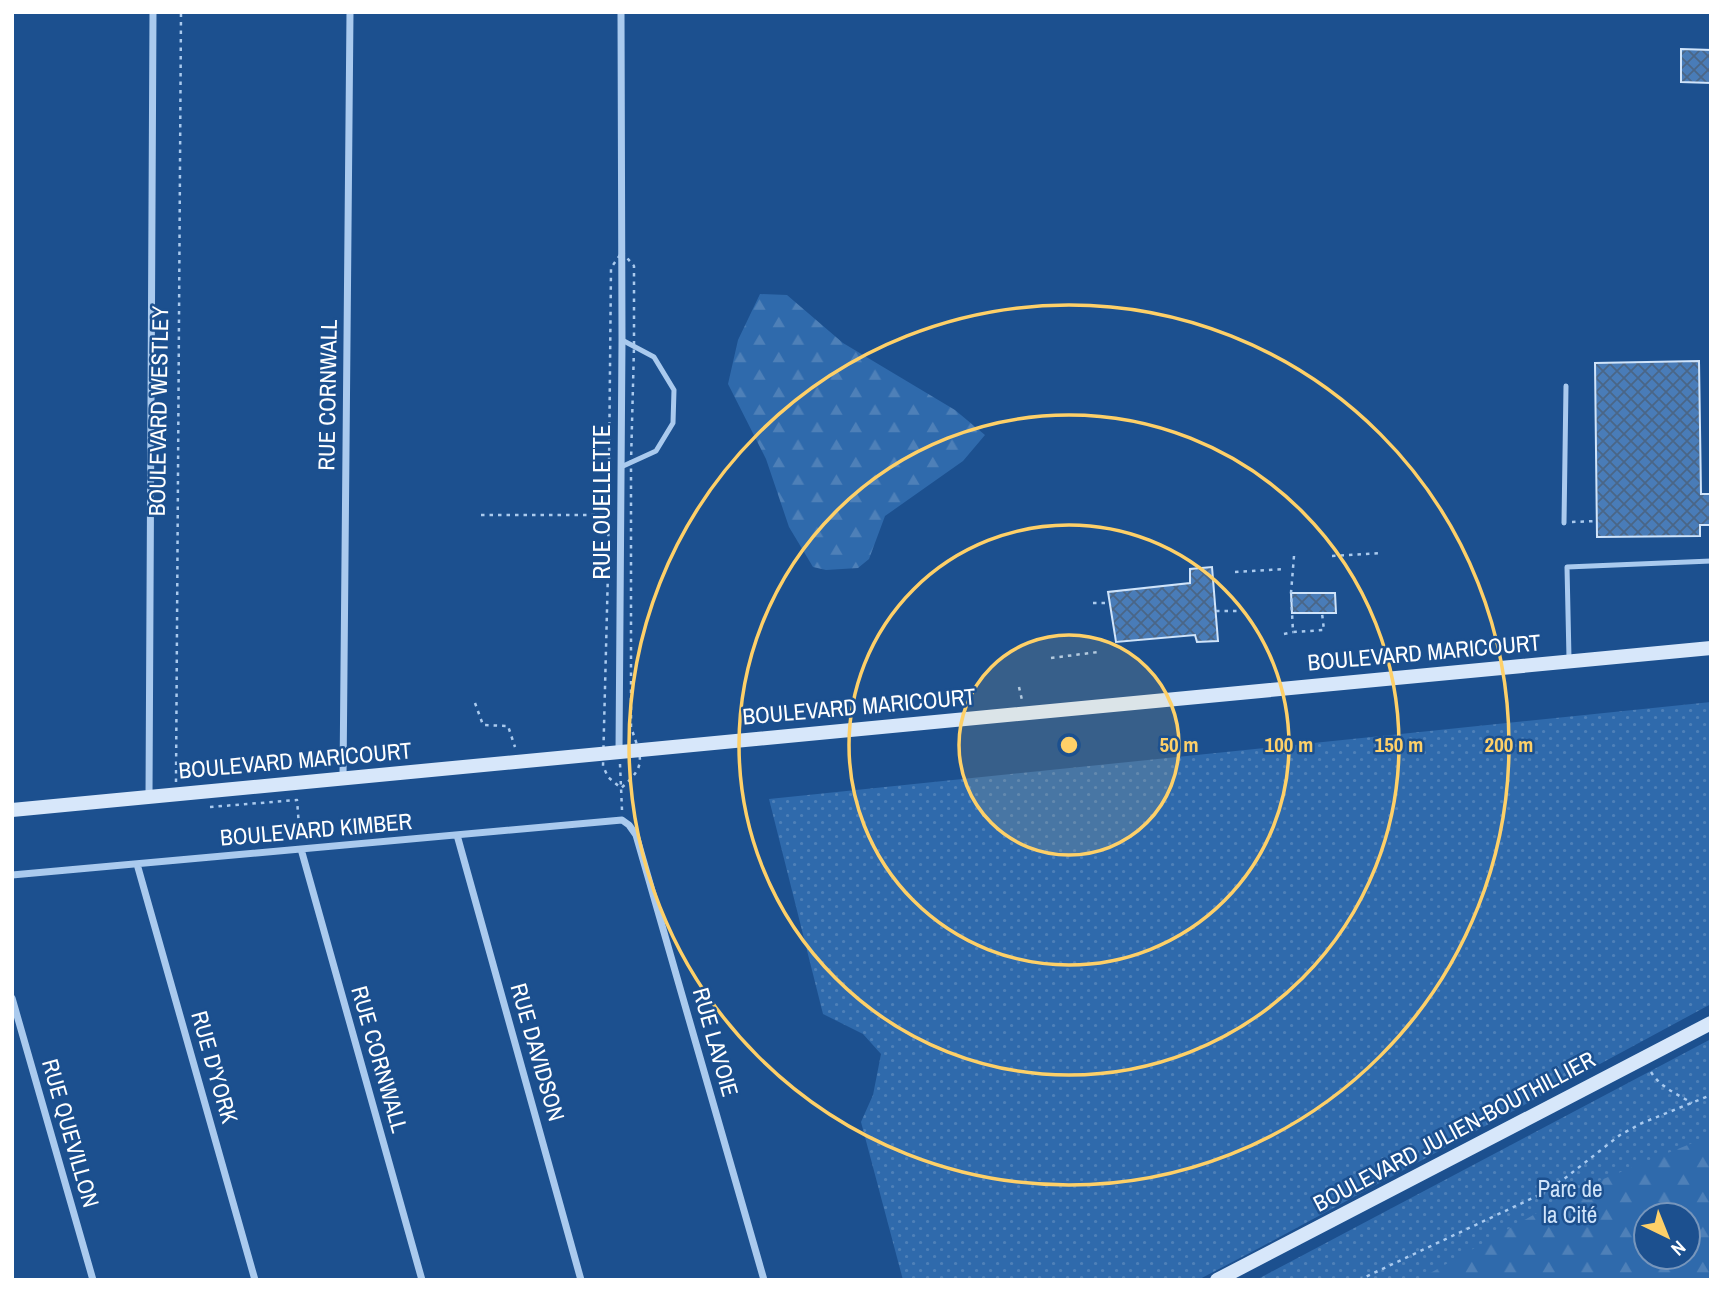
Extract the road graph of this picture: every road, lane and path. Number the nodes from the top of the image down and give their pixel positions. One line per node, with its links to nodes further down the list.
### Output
1 (153, 12): 39 (street, BOULEVARD WESTLEY)
2 (181, 12): 38 (path, BOULEVARD WESTLEY)
3 (350, 12): 36 (street, RUE CORNWALL)
4 (621, 12): 5 (street, RUE OUELLETTE)
5 (622, 252): 6 (street, RUE OUELLETTE); 9 (path, RUE OUELLETTE)
6 (622, 340): 8 (street, RUE OUELLETTE); 8 (lane)
7 (1566, 386): 12 (lane)
8 (621, 467): 32 (street, RUE OUELLETTE)
9 (608, 515): 10 (path); 31 (path, RUE OUELLETTE)
10 (481, 516)
11 (1597, 521): 12 (path)
12 (1564, 523)
13 (1381, 553): 15 (path)
14 (1294, 556): 24 (path)
15 (1332, 556)
16 (1711, 561): 29 (lane)
17 (1284, 569): 18 (path)
18 (1235, 572)
19 (1093, 603): 20 (path)
20 (1110, 603)
21 (1216, 611): 22 (path)
22 (1237, 611)
23 (1322, 613): 24 (path)
24 (1293, 632): 25 (path)
25 (1284, 634)
26 (1711, 648): 29 (street, BOULEVARD MARICOURT)
27 (1098, 652): 28 (path)
28 (1051, 658)
29 (1569, 661): 32 (street, BOULEVARD MARICOURT)
30 (475, 703): 33 (path)
31 (605, 733)
32 (619, 752): 33 (street, BOULEVARD MARICOURT); 37 (path)
33 (520, 762): 36 (street, BOULEVARD MARICOURT)
34 (640, 762): 37 (path)
35 (603, 766): 37 (path)
36 (343, 779): 38 (street, BOULEVARD MARICOURT)
37 (621, 788): 41 (path)
38 (176, 795): 39 (street, BOULEVARD MARICOURT)
39 (149, 797): 42 (street, BOULEVARD MARICOURT)
40 (202, 808): 45 (path)
41 (622, 808)
42 (12, 810)
43 (622, 820): 44 (street, BOULEVARD KIMBER); 58 (street, RUE LAVOIE)
44 (457, 835): 46 (street, BOULEVARD KIMBER); 57 (street, RUE DAVIDSON)
45 (300, 837)
46 (301, 849): 47 (street, BOULEVARD KIMBER); 56 (street, RUE CORNWALL)
47 (137, 864): 48 (street, BOULEVARD KIMBER); 55 (street, RUE D'YORK)
48 (12, 875)
49 (12, 998): 54 (street, RUE QUEVILLON)
50 (1711, 1023): 51 (street, BOULEVARD JULIEN-BOUTHILLIER)
51 (1644, 1058): 53 (path); 59 (street, BOULEVARD JULIEN-BOUTHILLIER)
52 (1711, 1095): 53 (path)
53 (1692, 1103): 60 (path)
54 (93, 1280)
55 (255, 1280)
56 (422, 1280)
57 (581, 1280)
58 (764, 1280)
59 (1217, 1280)
60 (1359, 1280)

